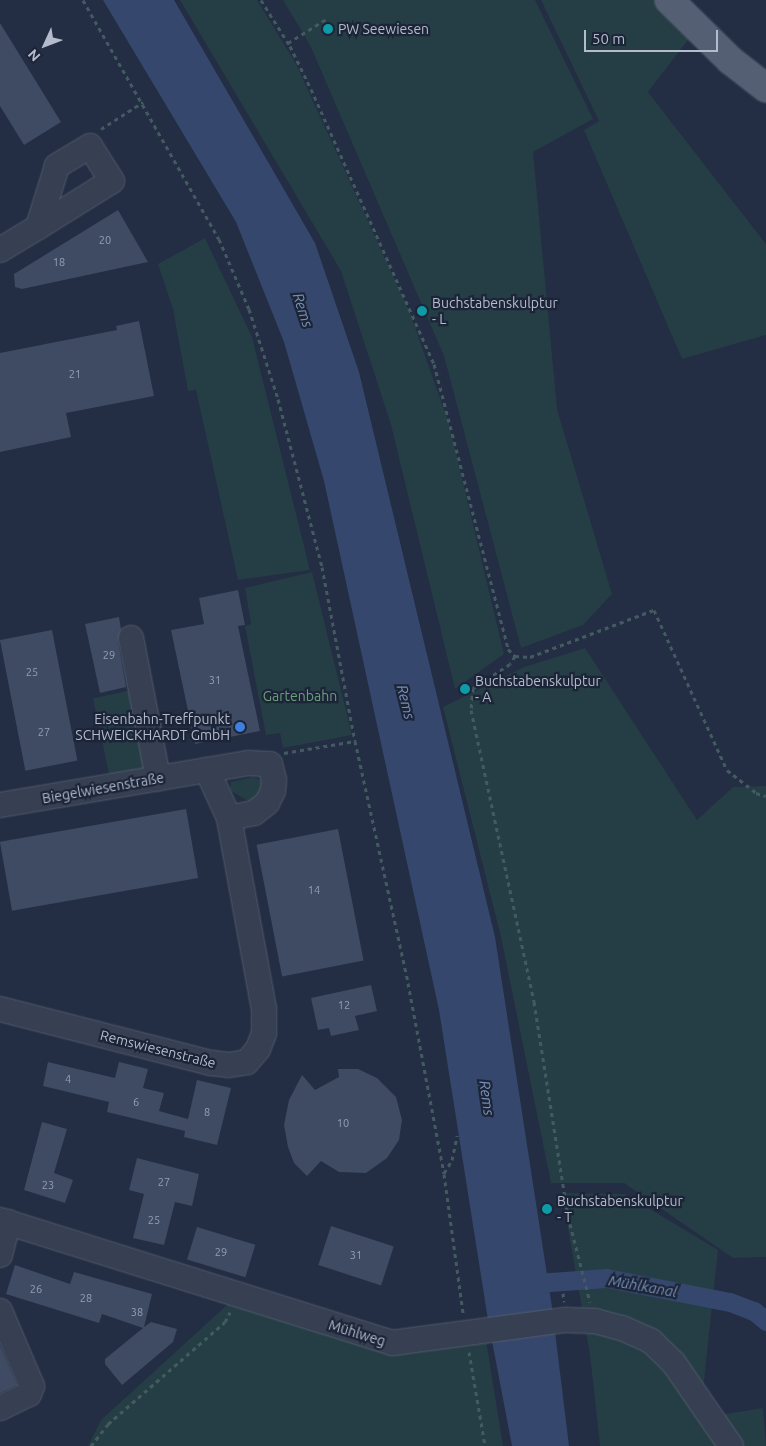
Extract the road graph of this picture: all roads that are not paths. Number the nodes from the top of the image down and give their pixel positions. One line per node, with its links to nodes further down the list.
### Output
1 (669, 0): 2 (main road)
2 (766, 88)
3 (38, 227): 3 (street); 4 (street)
4 (0, 250)
5 (131, 638): 7 (street)
6 (207, 770): 7 (street, Biegelwiesenstraße); 9 (street); 9 (street, Biegelwiesenstraße)
7 (158, 778): 8 (street, Biegelwiesenstraße)
8 (0, 805)
9 (228, 818): 10 (street, Remswiesenstraße)
10 (0, 1010)
11 (4, 1221): 12 (street); 15 (street, Mühlweg)
12 (0, 1255)
13 (0, 1311): 14 (street)
14 (0, 1408)
15 (731, 1446)

